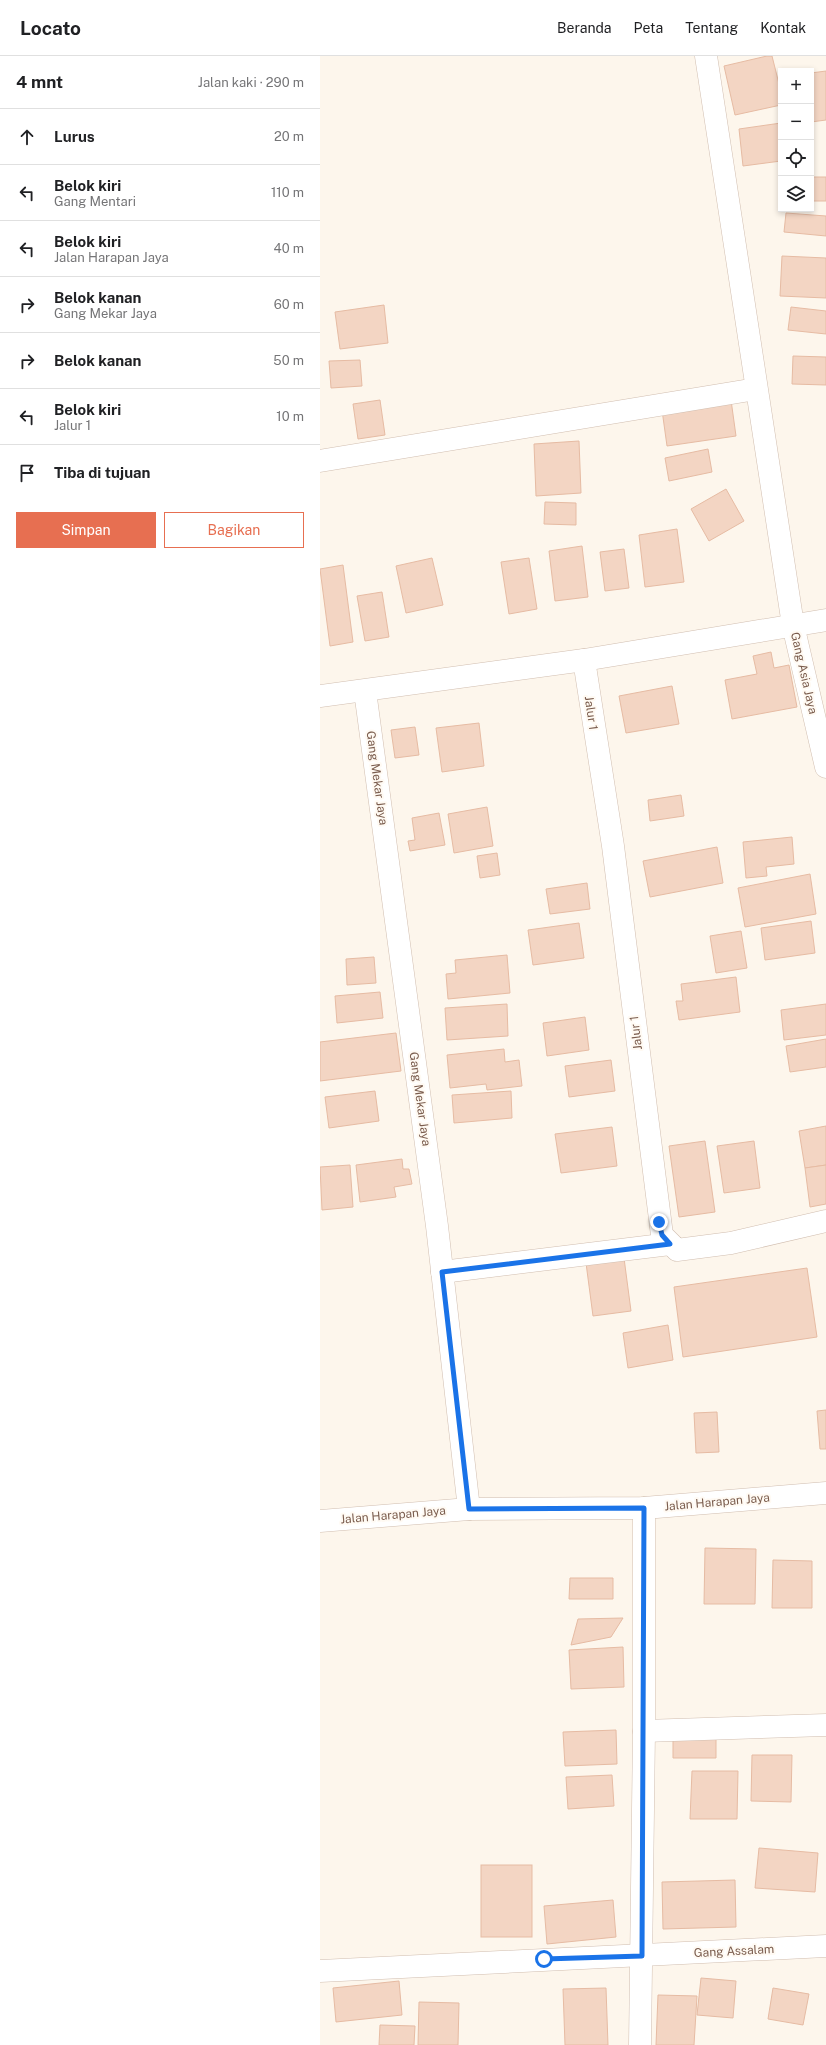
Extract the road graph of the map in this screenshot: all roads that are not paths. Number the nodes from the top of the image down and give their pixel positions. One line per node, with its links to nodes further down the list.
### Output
1 (706, 56): 2 (street, Gang Asia Jaya)
2 (756, 389): 3 (street); 5 (street, Gang Asia Jaya)
3 (320, 461)
4 (826, 620): 5 (street)
5 (794, 625): 6 (street); 9 (street, Gang Asia Jaya)
6 (584, 660): 7 (street); 11 (street, Jalur 1)
7 (365, 691): 8 (street); 12 (street, Gang Mekar Jaya)
8 (320, 696)
9 (826, 767)
10 (826, 1220): 11 (street)
11 (670, 1244): 12 (street)
12 (442, 1272): 15 (street, Gang Mekar Jaya)
13 (826, 1493): 14 (street, Jalan Harapan Jaya)
14 (644, 1508): 15 (street, Jalan Harapan Jaya); 18 (street)
15 (469, 1509): 16 (street, Jalan Harapan Jaya)
16 (320, 1521)
17 (826, 1725): 18 (street)
18 (644, 1731): 20 (street)
19 (826, 1946): 20 (street, Gang Assalam)
20 (642, 1956): 21 (street, Gang Assalam); 22 (street)
21 (320, 1971)
22 (640, 2045)

